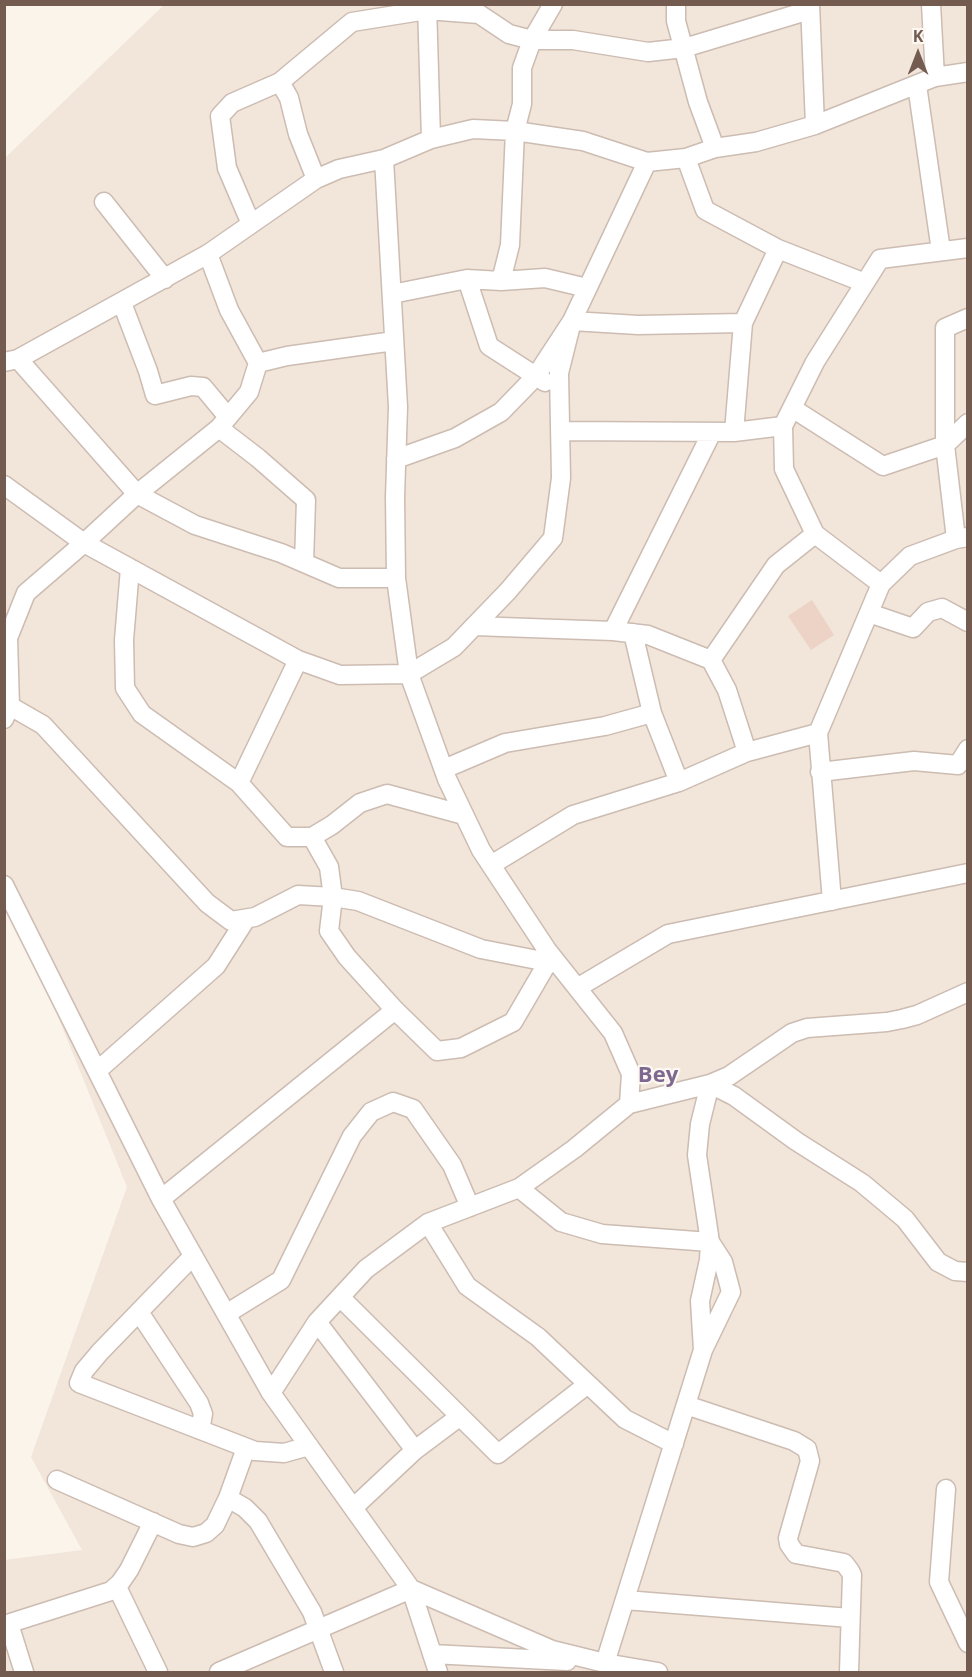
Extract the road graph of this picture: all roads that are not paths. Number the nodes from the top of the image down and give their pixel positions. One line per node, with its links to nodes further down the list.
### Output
1 (552, 4): 6 (street)
2 (676, 4): 7 (street)
3 (931, 4): 9 (street)
4 (427, 7): 6 (street); 10 (street); 14 (street)
5 (810, 7): 7 (street); 12 (street)
6 (532, 40): 7 (street); 13 (street)
7 (684, 48): 15 (street)
8 (968, 72): 9 (street)
9 (934, 77): 11 (street)
10 (280, 82): 19 (street); 21 (street)
11 (917, 85): 12 (street); 24 (street)
12 (815, 126): 15 (street)
13 (515, 131): 14 (street); 18 (street); 28 (street)
14 (431, 139): 17 (street)
15 (715, 148): 16 (street)
16 (686, 158): 18 (street); 23 (street)
17 (384, 159): 19 (street); 31 (street)
18 (647, 162): 30 (street)
19 (316, 179): 21 (street)
20 (104, 202): 26 (street)
21 (251, 224): 25 (street)
22 (968, 248): 24 (street)
23 (778, 249): 29 (street); 35 (street)
24 (942, 251): 29 (street)
25 (208, 254): 26 (street); 38 (street)
26 (165, 279): 32 (street)
27 (467, 279): 28 (street); 31 (street); 39 (street)
28 (501, 281): 30 (street)
29 (865, 283): 41 (street)
30 (587, 288): 34 (street)
31 (392, 294): 36 (street)
32 (122, 303): 37 (street); 42 (street)
33 (968, 318): 48 (street)
34 (572, 321): 35 (street); 39 (street); 40 (street)
35 (743, 324): 47 (street)
36 (394, 341): 38 (street); 49 (street)
37 (11, 360): 51 (street)
38 (258, 363): 42 (street)
39 (536, 376): 40 (street); 49 (street)
40 (559, 393): 45 (street)
41 (792, 408): 44 (street); 48 (street)
42 (223, 422): 51 (street); 55 (street)
43 (968, 423): 48 (street)
44 (783, 426): 47 (street); 52 (street)
45 (560, 431): 46 (street); 63 (street)
46 (712, 432): 47 (street); 64 (street)
47 (734, 432)
48 (945, 446): 53 (street)
49 (396, 459): 57 (street)
50 (4, 485): 54 (street)
51 (137, 494): 54 (street); 55 (street)
52 (815, 534): 58 (street); 67 (street)
53 (962, 538): 58 (street)
54 (84, 543): 56 (street); 59 (street)
55 (304, 563): 57 (street)
56 (130, 568): 66 (street); 77 (street)
57 (396, 578): 68 (street)
58 (881, 584): 61 (street)
59 (26, 593): 60 (street); 70 (street)
60 (4, 611)
61 (869, 613): 62 (street); 71 (street)
62 (968, 622)
63 (474, 626): 64 (street); 68 (street)
64 (613, 631): 65 (street)
65 (633, 633): 67 (street); 69 (street)
66 (298, 660): 68 (street); 77 (street)
67 (711, 660): 72 (street)
68 (409, 675): 74 (street)
69 (652, 712): 74 (street); 76 (street)
70 (7, 713): 85 (street)
71 (818, 733): 72 (street); 75 (street)
72 (747, 752): 76 (street)
73 (964, 764): 75 (street)
74 (444, 769): 78 (street)
75 (820, 772): 84 (street)
76 (679, 782): 80 (street)
77 (239, 783): 79 (street)
78 (464, 815): 79 (street); 80 (street)
79 (312, 837): 83 (street)
80 (491, 865): 86 (street)
81 (968, 873): 84 (street)
82 (4, 885): 90 (street)
83 (333, 897): 85 (street); 86 (street); 89 (street)
84 (832, 901): 87 (street)
85 (246, 919): 90 (street)
86 (553, 963): 87 (street); 89 (street)
87 (577, 988): 92 (street)
88 (968, 992): 91 (street)
89 (395, 1010): 94 (street)
90 (97, 1071): 94 (street)
91 (710, 1084): 92 (street); 97 (street); 99 (street)
92 (629, 1104): 93 (street)
93 (519, 1188): 95 (street); 97 (street)
94 (161, 1198): 98 (street)
95 (470, 1207): 96 (street); 102 (street)
96 (428, 1223): 100 (street); 105 (street)
97 (710, 1242): 104 (street); 104 (street)
98 (193, 1256): 101 (street); 102 (street)
99 (968, 1272)
100 (340, 1297): 103 (street); 108 (street)
101 (139, 1312): 109 (street); 109 (street)
102 (226, 1314): 106 (street)
103 (317, 1322): 106 (street); 113 (street)
104 (703, 1350): 107 (street)
105 (588, 1384): 108 (street); 110 (street)
106 (271, 1393): 111 (street)
107 (686, 1405): 110 (street); 122 (street)
108 (459, 1417): 113 (street)
109 (200, 1430): 112 (street)
110 (674, 1444): 121 (street)
111 (309, 1446): 112 (street); 117 (street)
112 (246, 1448): 116 (street)
113 (415, 1450): 117 (street)
114 (57, 1480): 118 (street)
115 (946, 1489): 125 (street)
116 (228, 1498): 118 (street); 124 (street)
117 (353, 1508): 120 (street)
118 (153, 1522): 119 (street)
119 (117, 1587): 123 (street); 130 (street)
120 (411, 1589): 124 (street); 126 (street); 127 (street)
121 (625, 1600): 122 (street); 127 (street)
122 (850, 1618): 135 (street)
123 (7, 1624): 129 (street)
124 (317, 1630): 131 (street); 132 (street)
125 (968, 1643)
126 (432, 1654): 128 (street); 133 (street)
127 (605, 1663): 128 (street); 134 (street)
128 (526, 1666)
129 (24, 1672)
130 (158, 1672)
131 (222, 1672)
132 (334, 1672)
133 (438, 1672)
134 (658, 1672)
135 (849, 1672)

